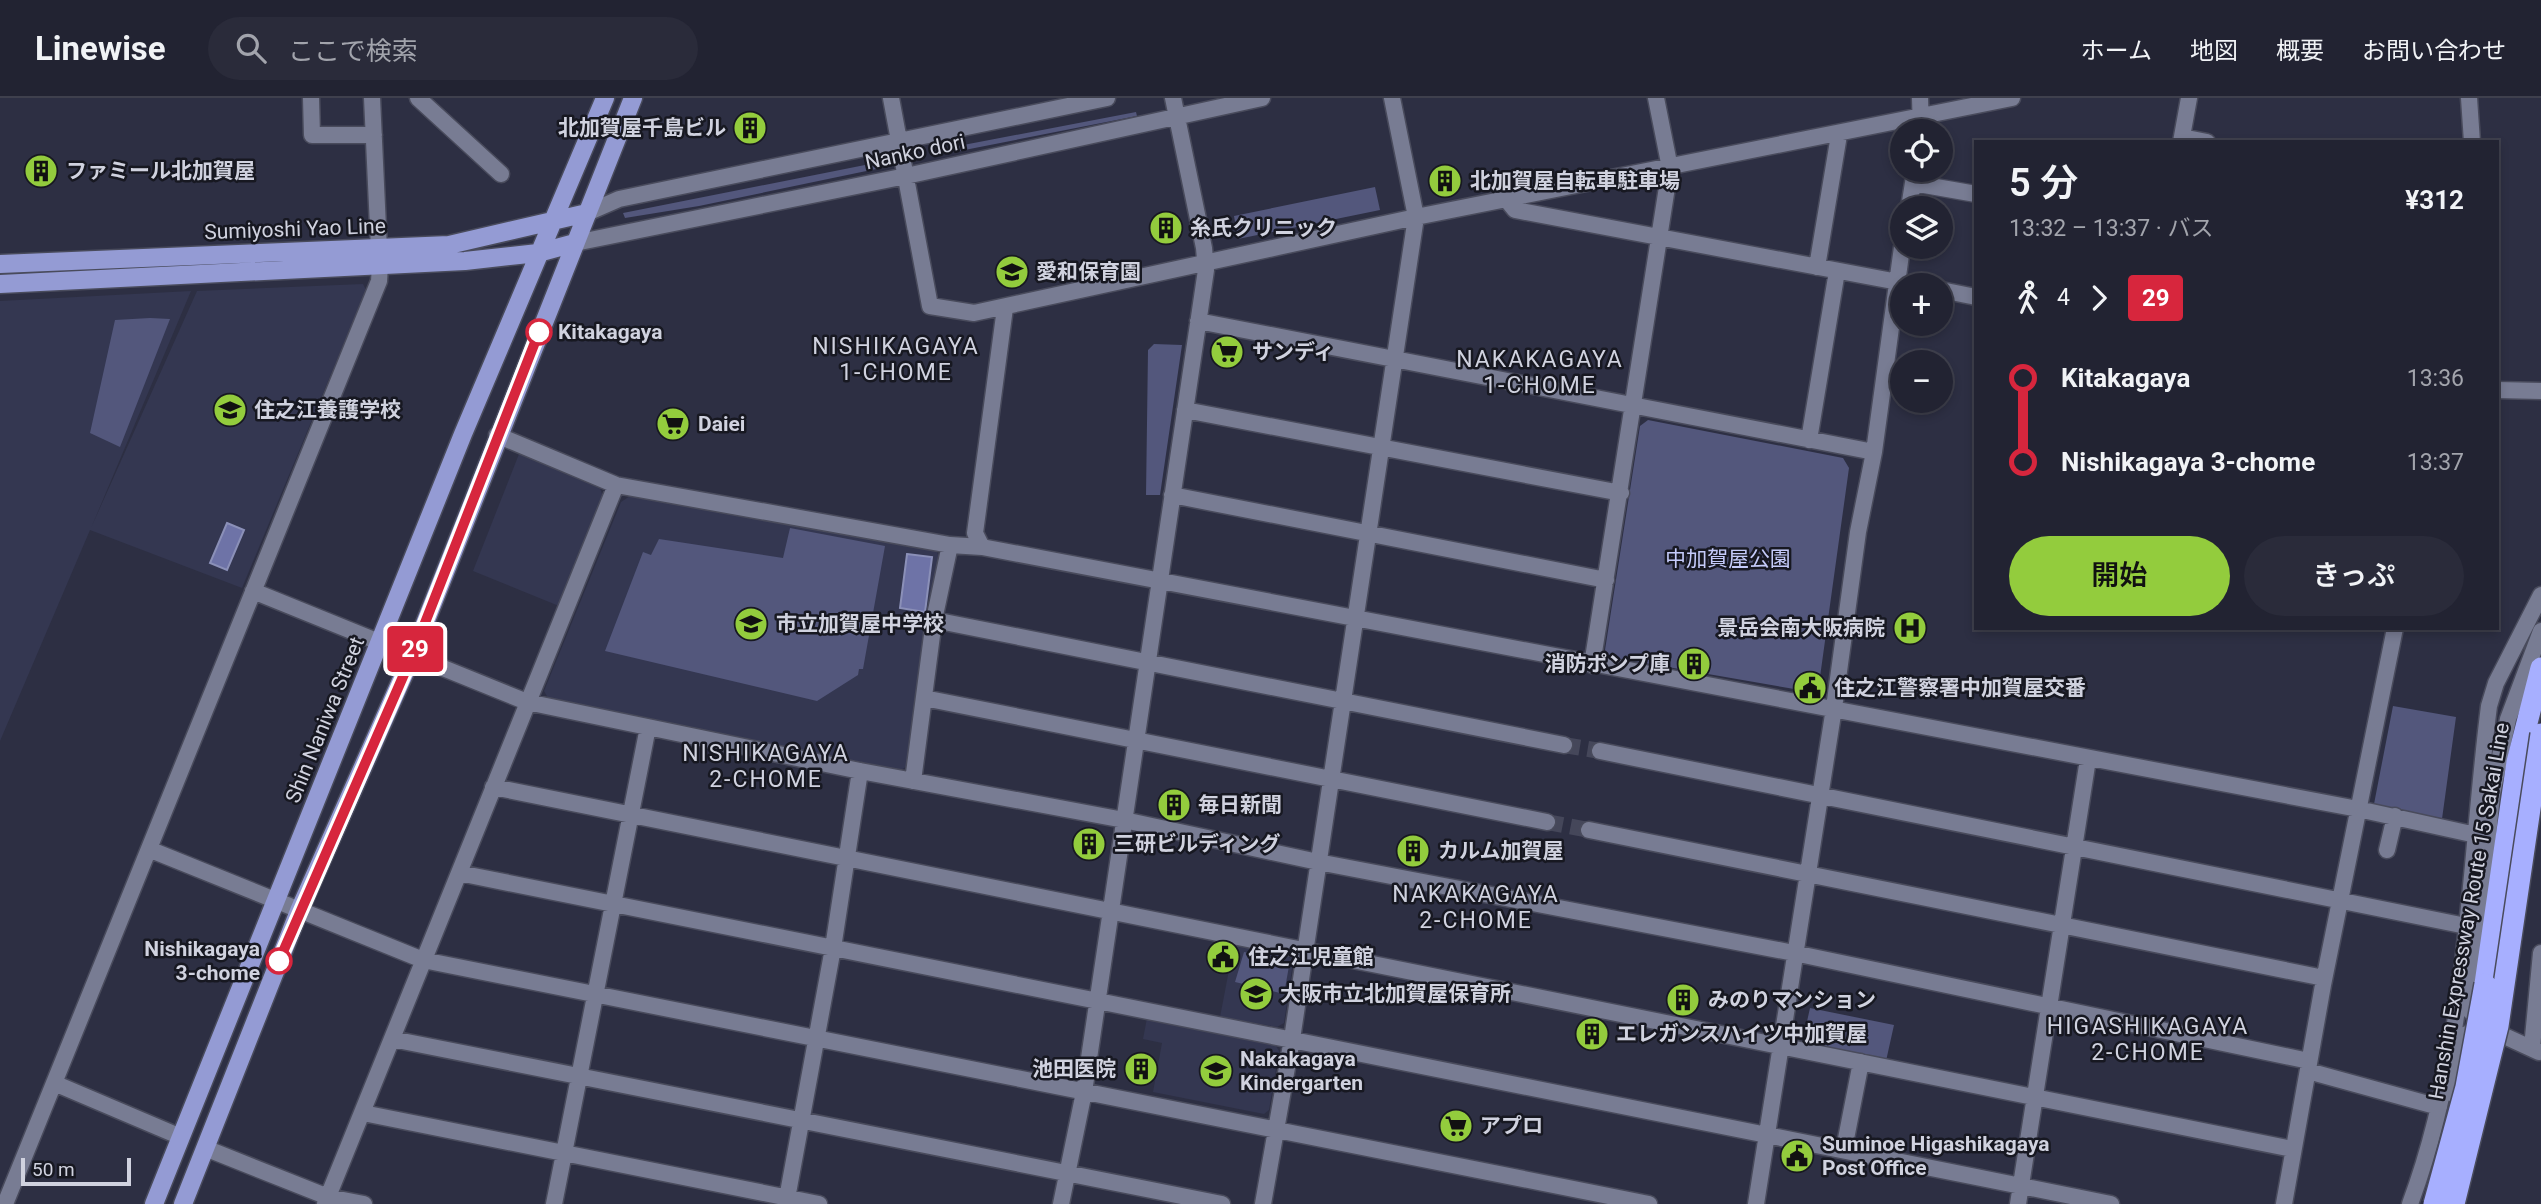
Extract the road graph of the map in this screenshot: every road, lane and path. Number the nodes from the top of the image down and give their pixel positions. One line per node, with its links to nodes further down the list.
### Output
1 (310, 98): 20 (street)
2 (372, 98): 20 (street)
3 (418, 98): 26 (street)
4 (604, 98): 33 (main road, Shin Naniwa Street)
5 (633, 98): 31 (main road)
6 (891, 98): 24 (street)
7 (1107, 98): 24 (street, Nanko dori)
8 (1173, 98): 16 (street)
9 (1262, 98): 16 (street, Nanko dori)
10 (1392, 98): 32 (street)
11 (1657, 98): 25 (street)
12 (1920, 98): 17 (street)
13 (2012, 98): 18 (street)
14 (2189, 98): 22 (street)
15 (2469, 98): 23 (street)
16 (1177, 115): 27 (street, Nanko dori); 38 (street)
17 (1921, 119)
18 (1938, 119)
19 (1890, 128): 21 (street)
20 (374, 135): 37 (street)
21 (1839, 135): 25 (street); 40 (street)
22 (2182, 139)
23 (2472, 140)
24 (899, 143): 27 (street); 31 (street, Nanko dori)
25 (1670, 168): 30 (street); 34 (street)
26 (501, 174)
27 (906, 176): 35 (street, Nanko dori); 46 (street)
28 (1935, 182): 29 (street)
29 (1974, 193)
30 (1506, 199): 32 (street); 34 (street)
31 (587, 213): 33 (main road, Sumiyoshi Yao Line); 35 (main road)
32 (1416, 217): 38 (street); 49 (street)
33 (551, 223): 36 (main road, Shin Naniwa Street); 37 (main road, Sumiyoshi Yao Line)
34 (1660, 237): 40 (street); 52 (street)
35 (575, 243): 36 (main road, Sumiyoshi Yao Line); 54 (main road)
36 (538, 253): 37 (main road, Sumiyoshi Yao Line); 72 (main road, Shin Naniwa Street)
37 (379, 258): 39 (main road, Sumiyoshi Yao Line); 43 (main road, Sumiyoshi Yao Line); 66 (street)
38 (1206, 262): 46 (street); 47 (street)
39 (0, 264)
40 (1817, 267): 41 (street)
41 (1837, 271): 42 (street); 55 (street)
42 (1890, 281)
43 (0, 284)
44 (1953, 292): 45 (street)
45 (1974, 297)
46 (1005, 308): 63 (street)
47 (1198, 321): 49 (street); 53 (street)
48 (1890, 334): 57 (street)
49 (1395, 359): 52 (street); 56 (street)
50 (2499, 390): 51 (street)
51 (2541, 391)
52 (1634, 406): 55 (street); 59 (street)
53 (1185, 410): 56 (street); 60 (street)
54 (497, 435): 58 (street); 73 (main road)
55 (1809, 440): 57 (street)
56 (1381, 450): 59 (street); 61 (street)
57 (1874, 452): 80 (street)
58 (616, 485): 62 (street); 79 (street)
59 (1620, 493): 64 (street)
60 (1172, 495): 61 (street); 65 (street)
61 (1368, 534): 64 (street); 68 (street)
62 (950, 545): 63 (street); 69 (street)
63 (982, 547): 65 (street)
64 (1606, 580): 75 (street)
65 (1159, 581): 68 (street); 74 (street)
66 (253, 591): 72 (street); 101 (street)
67 (2541, 595): 99 (street)
68 (1356, 618): 75 (street); 78 (street)
69 (934, 620): 74 (street); 77 (street)
70 (2395, 630): 93 (street)
71 (2541, 631): 124 (street)
72 (380, 642): 73 (street); 108 (main road, Shin Naniwa Street)
73 (412, 656): 79 (street); 110 (main road)
74 (1148, 662): 78 (street); 83 (street)
75 (1592, 665): 80 (street)
76 (2541, 668): 167 (highway, Hanshin Expressway Route 15 Sakai Line, bridge)
77 (924, 698): 83 (street); 90 (street)
78 (1343, 700): 84 (street); 89 (street)
79 (527, 702): 81 (street); 91 (street)
80 (1834, 708): 87 (street); 92 (street)
81 (648, 727): 88 (street); 94 (street)
82 (2541, 734): 168 (highway, Hanshin Expressway Route 15 Sakai Line, bridge)
83 (1136, 741): 89 (street); 96 (street)
84 (1564, 745)
85 (2541, 749): 125 (street)
86 (1600, 751): 92 (street)
87 (2088, 759): 93 (street); 100 (street)
88 (860, 771): 90 (street); 103 (street)
89 (1331, 779): 97 (street); 104 (street)
90 (913, 780): 96 (street)
91 (494, 787): 94 (street); 105 (street)
92 (1820, 796): 100 (street); 106 (street)
93 (2358, 809): 95 (street); 107 (street)
94 (630, 815): 103 (street); 109 (street)
95 (2395, 817): 99 (street); 102 (street)
96 (1124, 820): 104 (street); 111 (street)
97 (1547, 822)
98 (1589, 830): 106 (street)
99 (2476, 835): 113 (street)
100 (2074, 848): 107 (street); 112 (street)
101 (151, 850): 108 (street); 134 (street)
102 (2387, 850)
103 (847, 859): 111 (street); 114 (street)
104 (1318, 862): 115 (street); 116 (street)
105 (460, 873): 109 (street); 118 (street)
106 (1808, 876): 112 (street); 116 (street)
107 (2340, 900): 113 (street); 119 (street)
108 (277, 903): 110 (street); 142 (main road, Shin Naniwa Street)
109 (612, 904): 114 (street); 120 (street)
110 (299, 911): 118 (street); 143 (main road)
111 (1110, 911): 115 (street); 122 (street)
112 (2062, 926): 119 (street); 123 (street)
113 (2466, 926): 124 (street)
114 (833, 948): 122 (street); 126 (street)
115 (1304, 951): 128 (street); 129 (street)
116 (1794, 953): 123 (street); 129 (street)
117 (2541, 953): 121 (street)
118 (424, 960): 120 (street); 127 (street)
119 (2324, 978): 132 (street)
120 (595, 995): 126 (street); 133 (street)
121 (2539, 995): 130 (street)
122 (1097, 1000): 128 (street); 135 (street)
123 (2049, 1006): 132 (street); 136 (street)
124 (2463, 1018): 125 (street); 137 (street); 166 (street)
125 (2503, 1034): 130 (street); 168 (street)
126 (818, 1038): 135 (street); 139 (street)
127 (392, 1039): 133 (street); 138 (street)
128 (1292, 1039): 140 (street); 141 (street)
129 (1781, 1046): 131 (street); 141 (street)
130 (2536, 1050)
131 (1861, 1062): 136 (street); 144 (street)
132 (2308, 1066): 137 (street); 145 (street)
133 (579, 1076): 139 (street); 146 (street)
134 (54, 1083): 142 (street); 151 (street)
135 (1084, 1092): 140 (street); 147 (street)
136 (2035, 1097): 145 (street); 148 (street)
137 (2439, 1107): 165 (street)
138 (363, 1113): 146 (street); 149 (street)
139 (801, 1120): 147 (street); 150 (street)
140 (1276, 1128): 159 (street); 160 (street)
141 (1767, 1134): 144 (street); 161 (street)
142 (181, 1137): 152 (main road, Shin Naniwa Street)
143 (205, 1148): 149 (street); 153 (main road)
144 (1843, 1149): 148 (street)
145 (2292, 1149): 164 (street)
146 (564, 1152): 150 (street); 155 (street)
147 (1067, 1174): 157 (street); 158 (street)
148 (2021, 1186): 162 (street); 163 (street)
149 (326, 1200): 154 (street)
150 (787, 1201): 156 (street)
151 (5, 1204)
152 (154, 1204)
153 (183, 1204)
154 (363, 1204)
155 (554, 1204)
156 (819, 1204)
157 (1061, 1204)
158 (1222, 1204)
159 (1263, 1204)
160 (1649, 1204)
161 (1756, 1204)
162 (2018, 1204)
163 (2111, 1204)
164 (2284, 1204)
165 (2410, 1204)
166 (2421, 1204)
167 (2434, 1204)
168 (2456, 1204)

